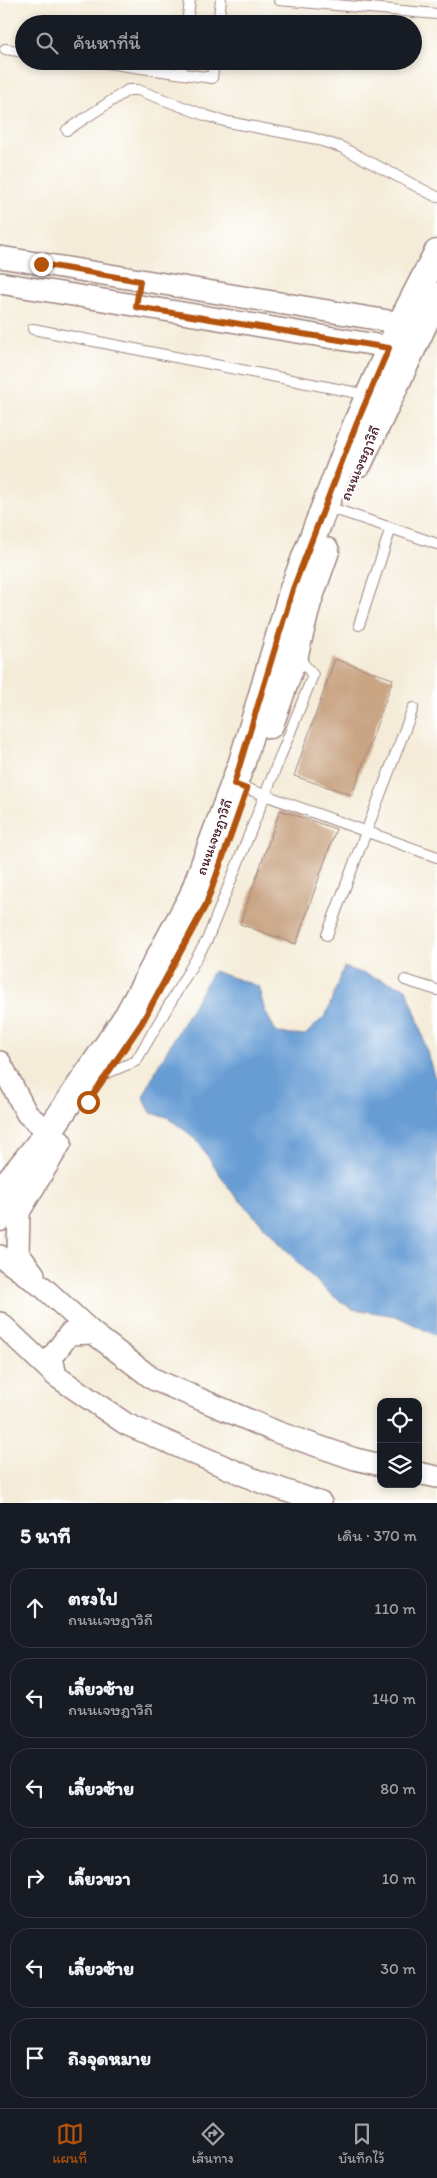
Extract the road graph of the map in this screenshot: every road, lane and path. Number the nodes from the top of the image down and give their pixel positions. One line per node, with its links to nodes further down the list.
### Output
1 (190, 0): 5 (lane)
2 (221, 0): 6 (lane)
3 (279, 0): 4 (lane)
4 (437, 14)
5 (188, 15)
6 (219, 15)
7 (5, 49): 8 (lane)
8 (15, 51)
9 (154, 70): 12 (lane)
10 (182, 70): 12 (lane)
11 (213, 70): 12 (lane)
12 (181, 74)
13 (67, 130): 14 (lane)
14 (437, 197)
15 (437, 253): 21 (street, ถนนเจษฎาวิถี)
16 (2, 257): 17 (street); 18 (street)
17 (140, 281): 20 (street); 21 (street)
18 (0, 284): 20 (street)
19 (437, 296): 25 (street, ถนนเจษฎาวิถี)
20 (136, 307): 23 (street)
21 (401, 323): 23 (street, ถนนเจษฎาวิถี)
22 (33, 329): 24 (lane)
23 (389, 348): 24 (street, ถนนเจษฎาวิถี)
24 (369, 395): 25 (street, ถนนเจษฎาวิถี)
25 (332, 508): 26 (lane); 30 (street, ถนนเจษฎาวิถี)
26 (391, 528): 27 (lane); 28 (lane)
27 (437, 544)
28 (359, 625)
29 (413, 708): 31 (lane)
30 (249, 789): 31 (lane); 37 (street, ถนนเจษฎาวิถี)
31 (366, 832): 32 (lane); 33 (lane)
32 (437, 858)
33 (326, 936)
34 (405, 980): 35 (lane)
35 (437, 990)
36 (0, 1062): 37 (street)
37 (55, 1137): 38 (street, ถนนเจษฎาวิถี); 39 (street, ถนนเจษฎาวิถี); 41 (street)
38 (0, 1193)
39 (0, 1218)
40 (0, 1256): 41 (street)
41 (44, 1288): 43 (street)
42 (1, 1324): 44 (street)
43 (93, 1333): 44 (street); 45 (street)
44 (56, 1376): 48 (street)
45 (377, 1464)
46 (422, 1474): 47 (street)
47 (437, 1477)
48 (320, 1503)

